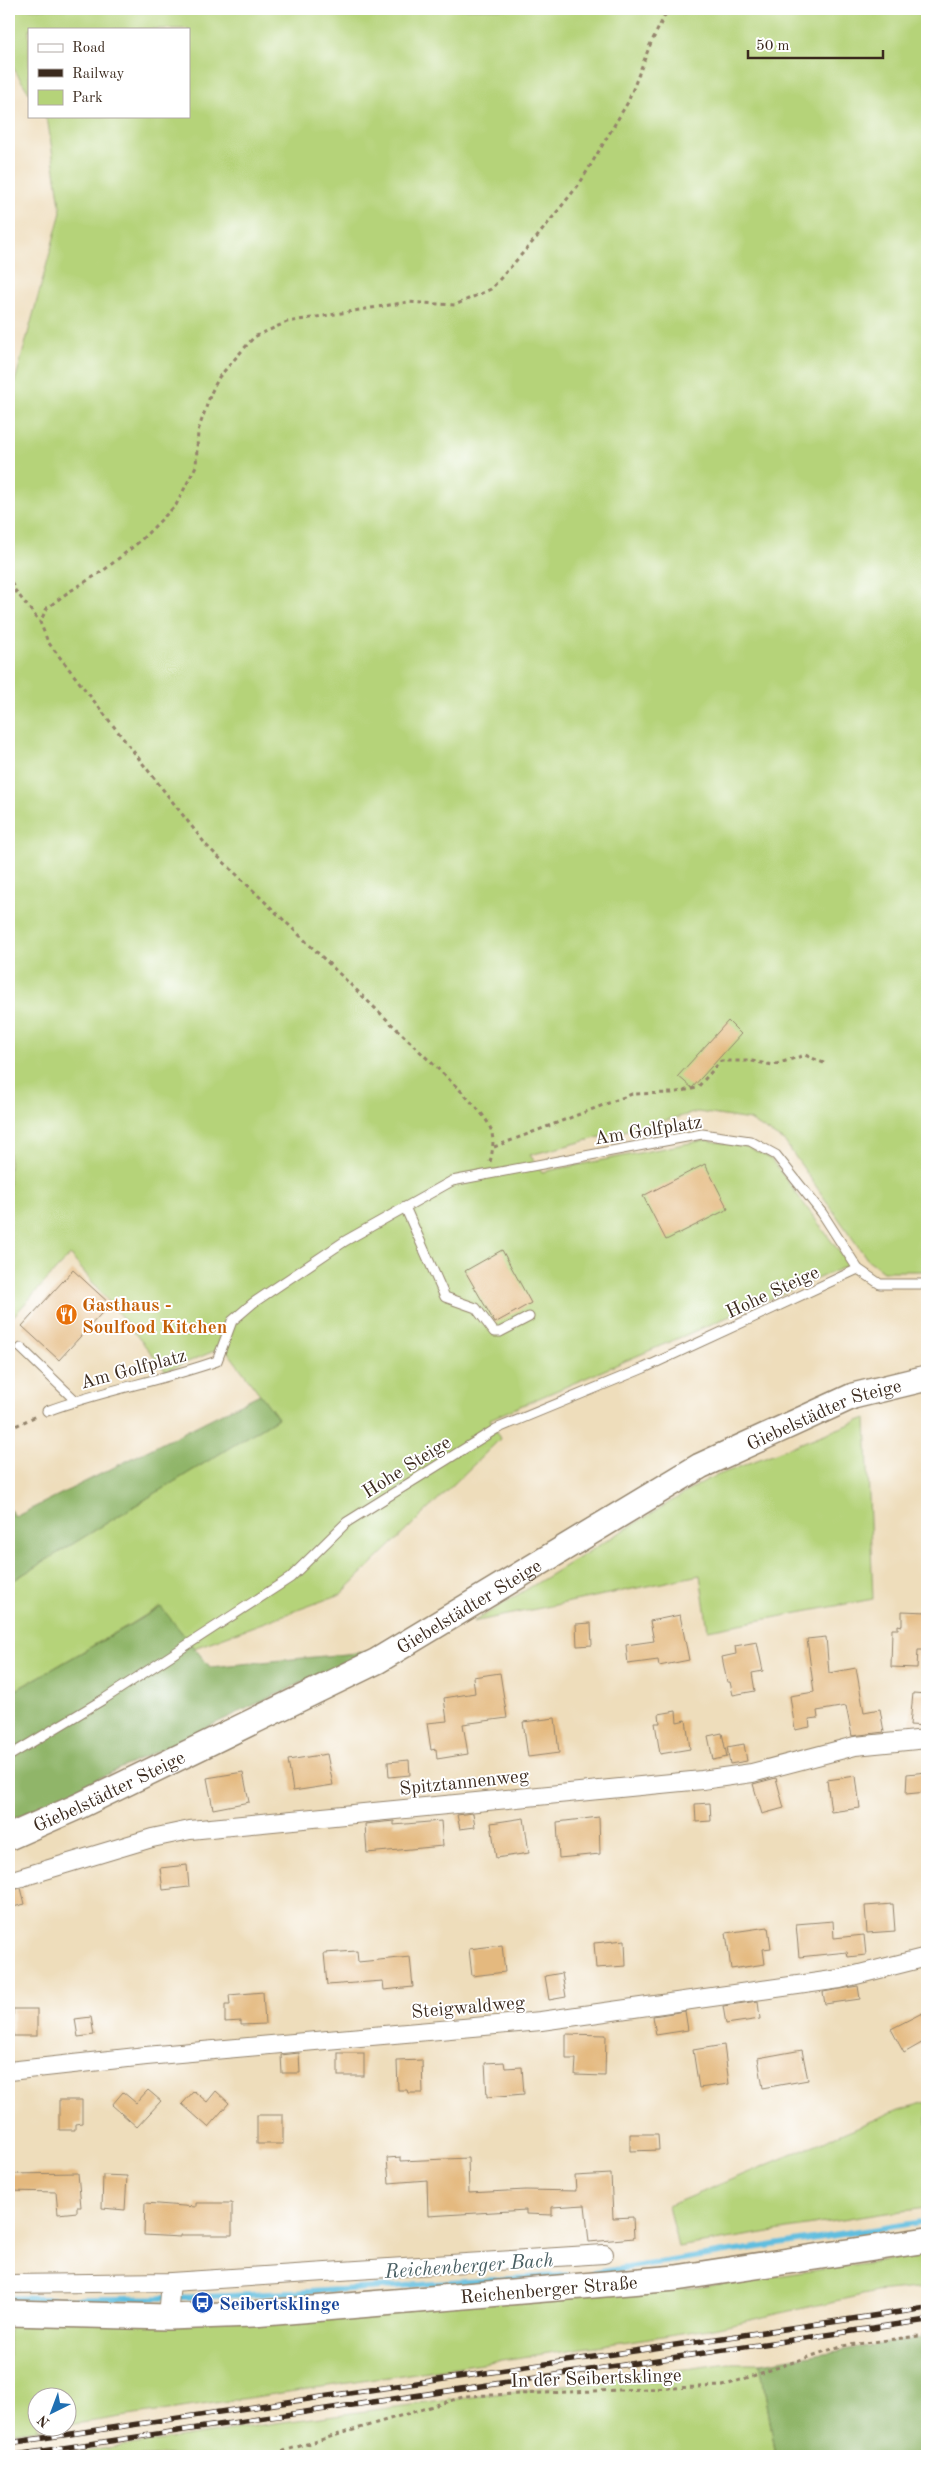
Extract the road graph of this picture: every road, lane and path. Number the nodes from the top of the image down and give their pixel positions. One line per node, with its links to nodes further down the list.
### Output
1 (668, 9): 3 (path)
2 (9, 575): 3 (path)
3 (40, 622): 5 (path)
4 (826, 1064): 5 (path)
5 (494, 1148): 6 (path)
6 (488, 1173): 7 (lane, Am Golfplatz); 8 (lane, Am Golfplatz)
7 (405, 1207): 10 (lane); 13 (lane, Am Golfplatz)
8 (858, 1269): 9 (lane, Am Golfplatz); 17 (lane, Hohe Steige)
9 (927, 1284)
10 (529, 1317)
11 (21, 1348): 13 (lane)
12 (927, 1378): 18 (main road, Giebelstädter Steige)
13 (75, 1400): 14 (lane, Am Golfplatz)
14 (48, 1411): 15 (path)
15 (9, 1429)
16 (927, 1739): 19 (street, Spitztannenweg)
17 (9, 1756)
18 (9, 1837)
19 (9, 1881)
20 (927, 1957): 21 (street, Steigwaldweg)
21 (9, 2071)
22 (927, 2240): 27 (main road, Reichenberger Straße)
23 (604, 2254): 25 (street, Reichenberger Straße)
24 (9, 2284): 25 (street, Reichenberger Straße)
25 (170, 2285): 27 (street)
26 (9, 2313): 27 (main road, Reichenberger Straße)
27 (169, 2313)
28 (927, 2335): 29 (path, In der Seibertsklinge)
29 (266, 2456)

